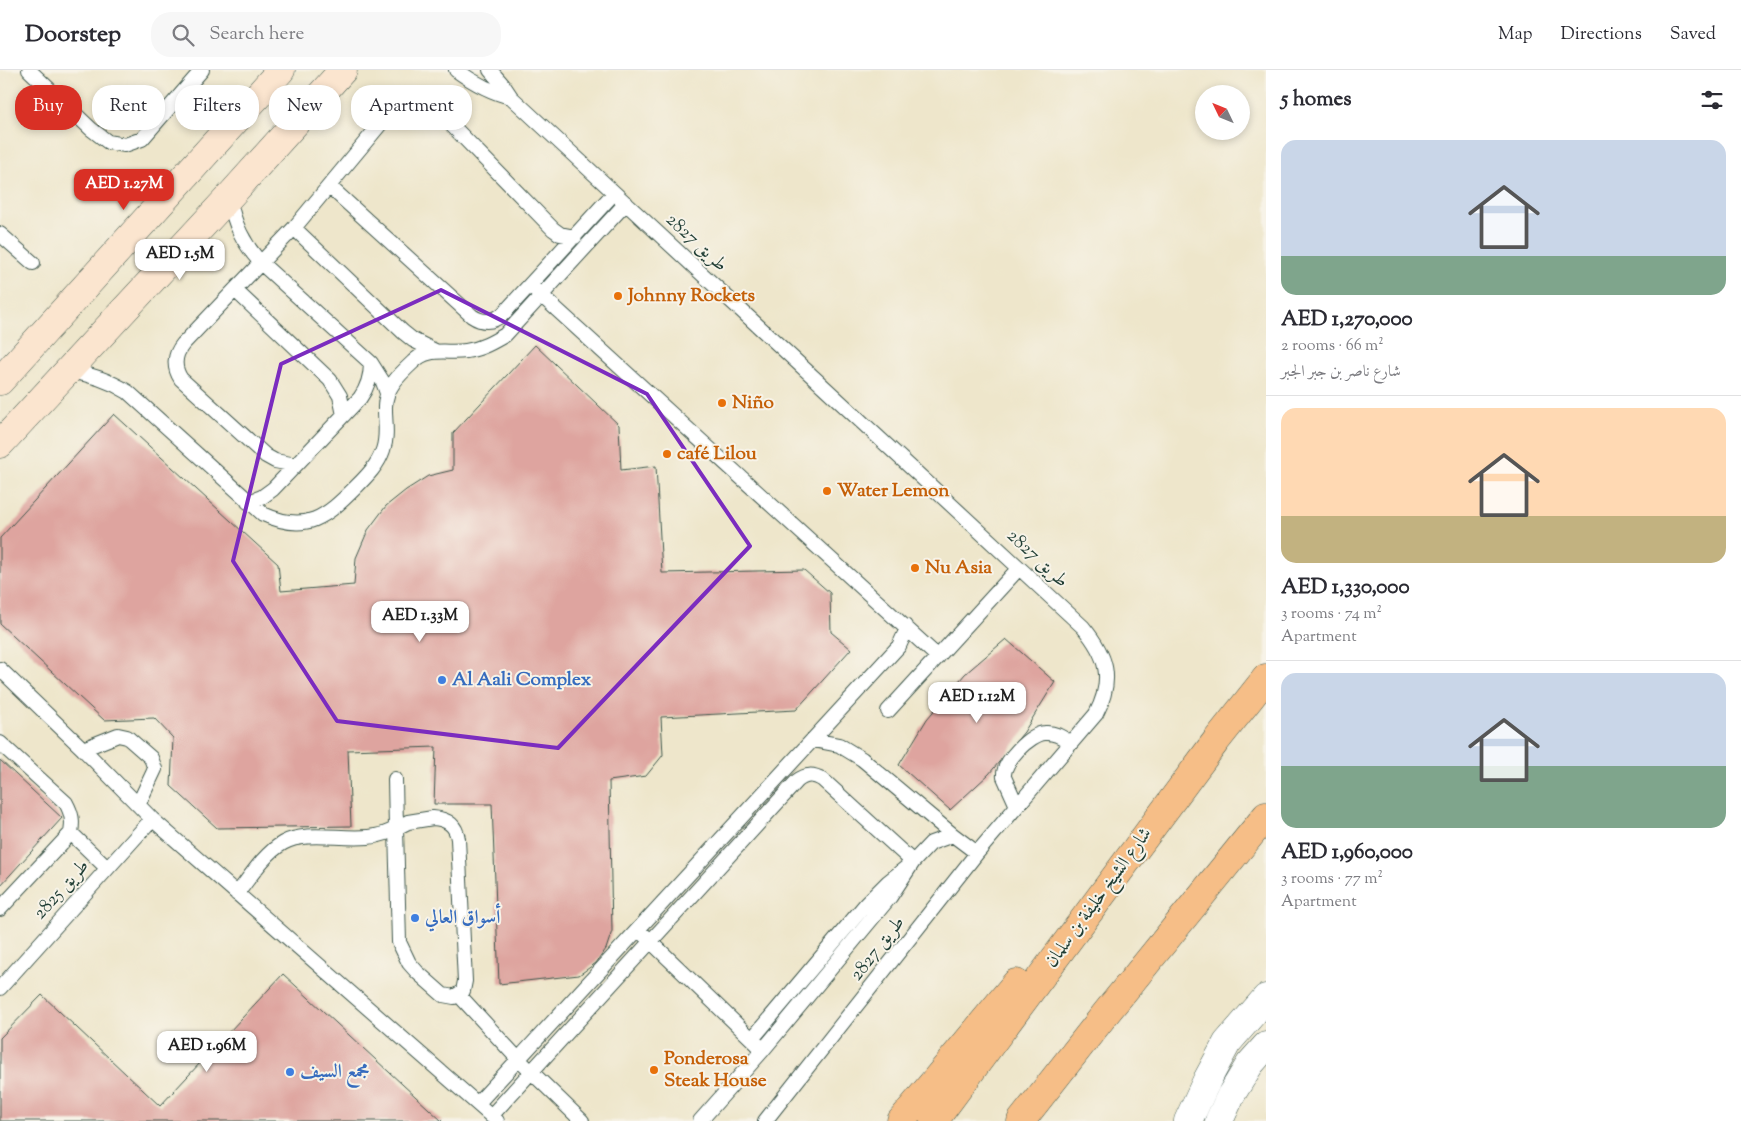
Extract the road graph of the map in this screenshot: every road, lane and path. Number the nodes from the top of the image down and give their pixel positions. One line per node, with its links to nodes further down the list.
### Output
1 (29, 70): 2 (lane)
2 (202, 70)
3 (281, 70): 24 (main road)
4 (361, 70): 7 (main road)
5 (456, 70): 8 (lane, طريق 2827)
6 (490, 70): 8 (lane, طريق 2827)
7 (335, 79): 11 (main road)
8 (511, 97): 10 (lane, طريق 2827)
9 (329, 186): 13 (lane); 15 (lane); 18 (lane)
10 (614, 193): 12 (lane, طريق 2827); 15 (lane)
11 (229, 197): 17 (lane); 23 (main road)
12 (626, 203): 20 (lane); 30 (lane, طريق 2827)
13 (294, 228): 17 (lane); 21 (lane)
14 (0, 234): 16 (lane)
15 (575, 237): 18 (lane)
16 (33, 262)
17 (262, 263): 19 (lane); 22 (lane)
18 (530, 285): 20 (lane)
19 (235, 290): 26 (lane); 28 (lane)
20 (542, 296): 21 (lane); 31 (lane)
21 (435, 350): 25 (lane)
22 (371, 363): 25 (lane); 26 (lane)
23 (67, 371): 27 (main road); 29 (lane)
24 (0, 381)
25 (387, 393): 29 (lane)
26 (344, 415): 28 (lane)
27 (0, 444)
28 (296, 465): 29 (lane)
29 (248, 502)
30 (1019, 568): 32 (lane); 39 (lane, طريق 2827)
31 (905, 626): 32 (lane); 36 (lane)
32 (938, 657): 35 (lane)
33 (0, 668): 40 (lane)
34 (1266, 678): 37 (highway, شارع الشيخ خليفة بن سلمان)
35 (888, 711)
36 (813, 740): 42 (lane); 50 (lane)
37 (1216, 740): 82 (highway); 83 (highway, شارع الشيخ خليفة بن سلمان)
38 (0, 743): 49 (lane)
39 (1071, 743): 44 (lane, طريق 2827); 44 (lane)
40 (83, 749): 43 (lane); 43 (lane)
41 (395, 779): 48 (lane)
42 (755, 802): 45 (lane); 51 (lane)
43 (138, 805): 47 (lane)
44 (1018, 806): 53 (lane, طريق 2827)
45 (767, 813): 52 (lane); 54 (lane)
46 (1266, 816): 70 (highway)
47 (152, 818): 55 (lane, طريق 2825); 57 (lane)
48 (396, 828): 57 (lane); 67 (lane); 67 (lane)
49 (71, 833): 55 (lane); 59 (lane)
50 (953, 836): 53 (lane); 54 (lane)
51 (719, 842): 52 (lane); 56 (lane)
52 (731, 853): 58 (lane)
53 (977, 853): 81 (lane, طريق 2827)
54 (913, 862): 60 (lane)
55 (107, 868): 65 (lane, طريق 2825)
56 (677, 888): 58 (lane); 61 (lane)
57 (236, 894): 76 (lane)
58 (688, 899): 62 (lane)
59 (0, 909)
60 (871, 909): 63 (lane); 64 (lane)
61 (638, 930): 62 (lane); 74 (lane)
62 (650, 941): 71 (lane); 75 (lane)
63 (831, 945): 64 (lane); 66 (lane)
64 (842, 954): 69 (lane)
65 (0, 988)
66 (790, 994): 69 (lane); 71 (lane)
67 (459, 995): 74 (lane)
68 (1266, 998): 86 (street)
69 (802, 1004): 73 (lane)
70 (1106, 1013): 84 (highway); 85 (highway)
71 (752, 1039): 73 (lane)
72 (1266, 1046): 78 (street)
73 (763, 1050): 80 (lane)
74 (518, 1059): 75 (lane); 76 (lane)
75 (531, 1071): 77 (lane); 79 (lane)
76 (478, 1104): 77 (lane)
77 (494, 1118)
78 (1220, 1120)
79 (582, 1121)
80 (700, 1121)
81 (765, 1121)
82 (901, 1121)
83 (934, 1121)
84 (1021, 1121)
85 (1037, 1121)
86 (1188, 1121)

